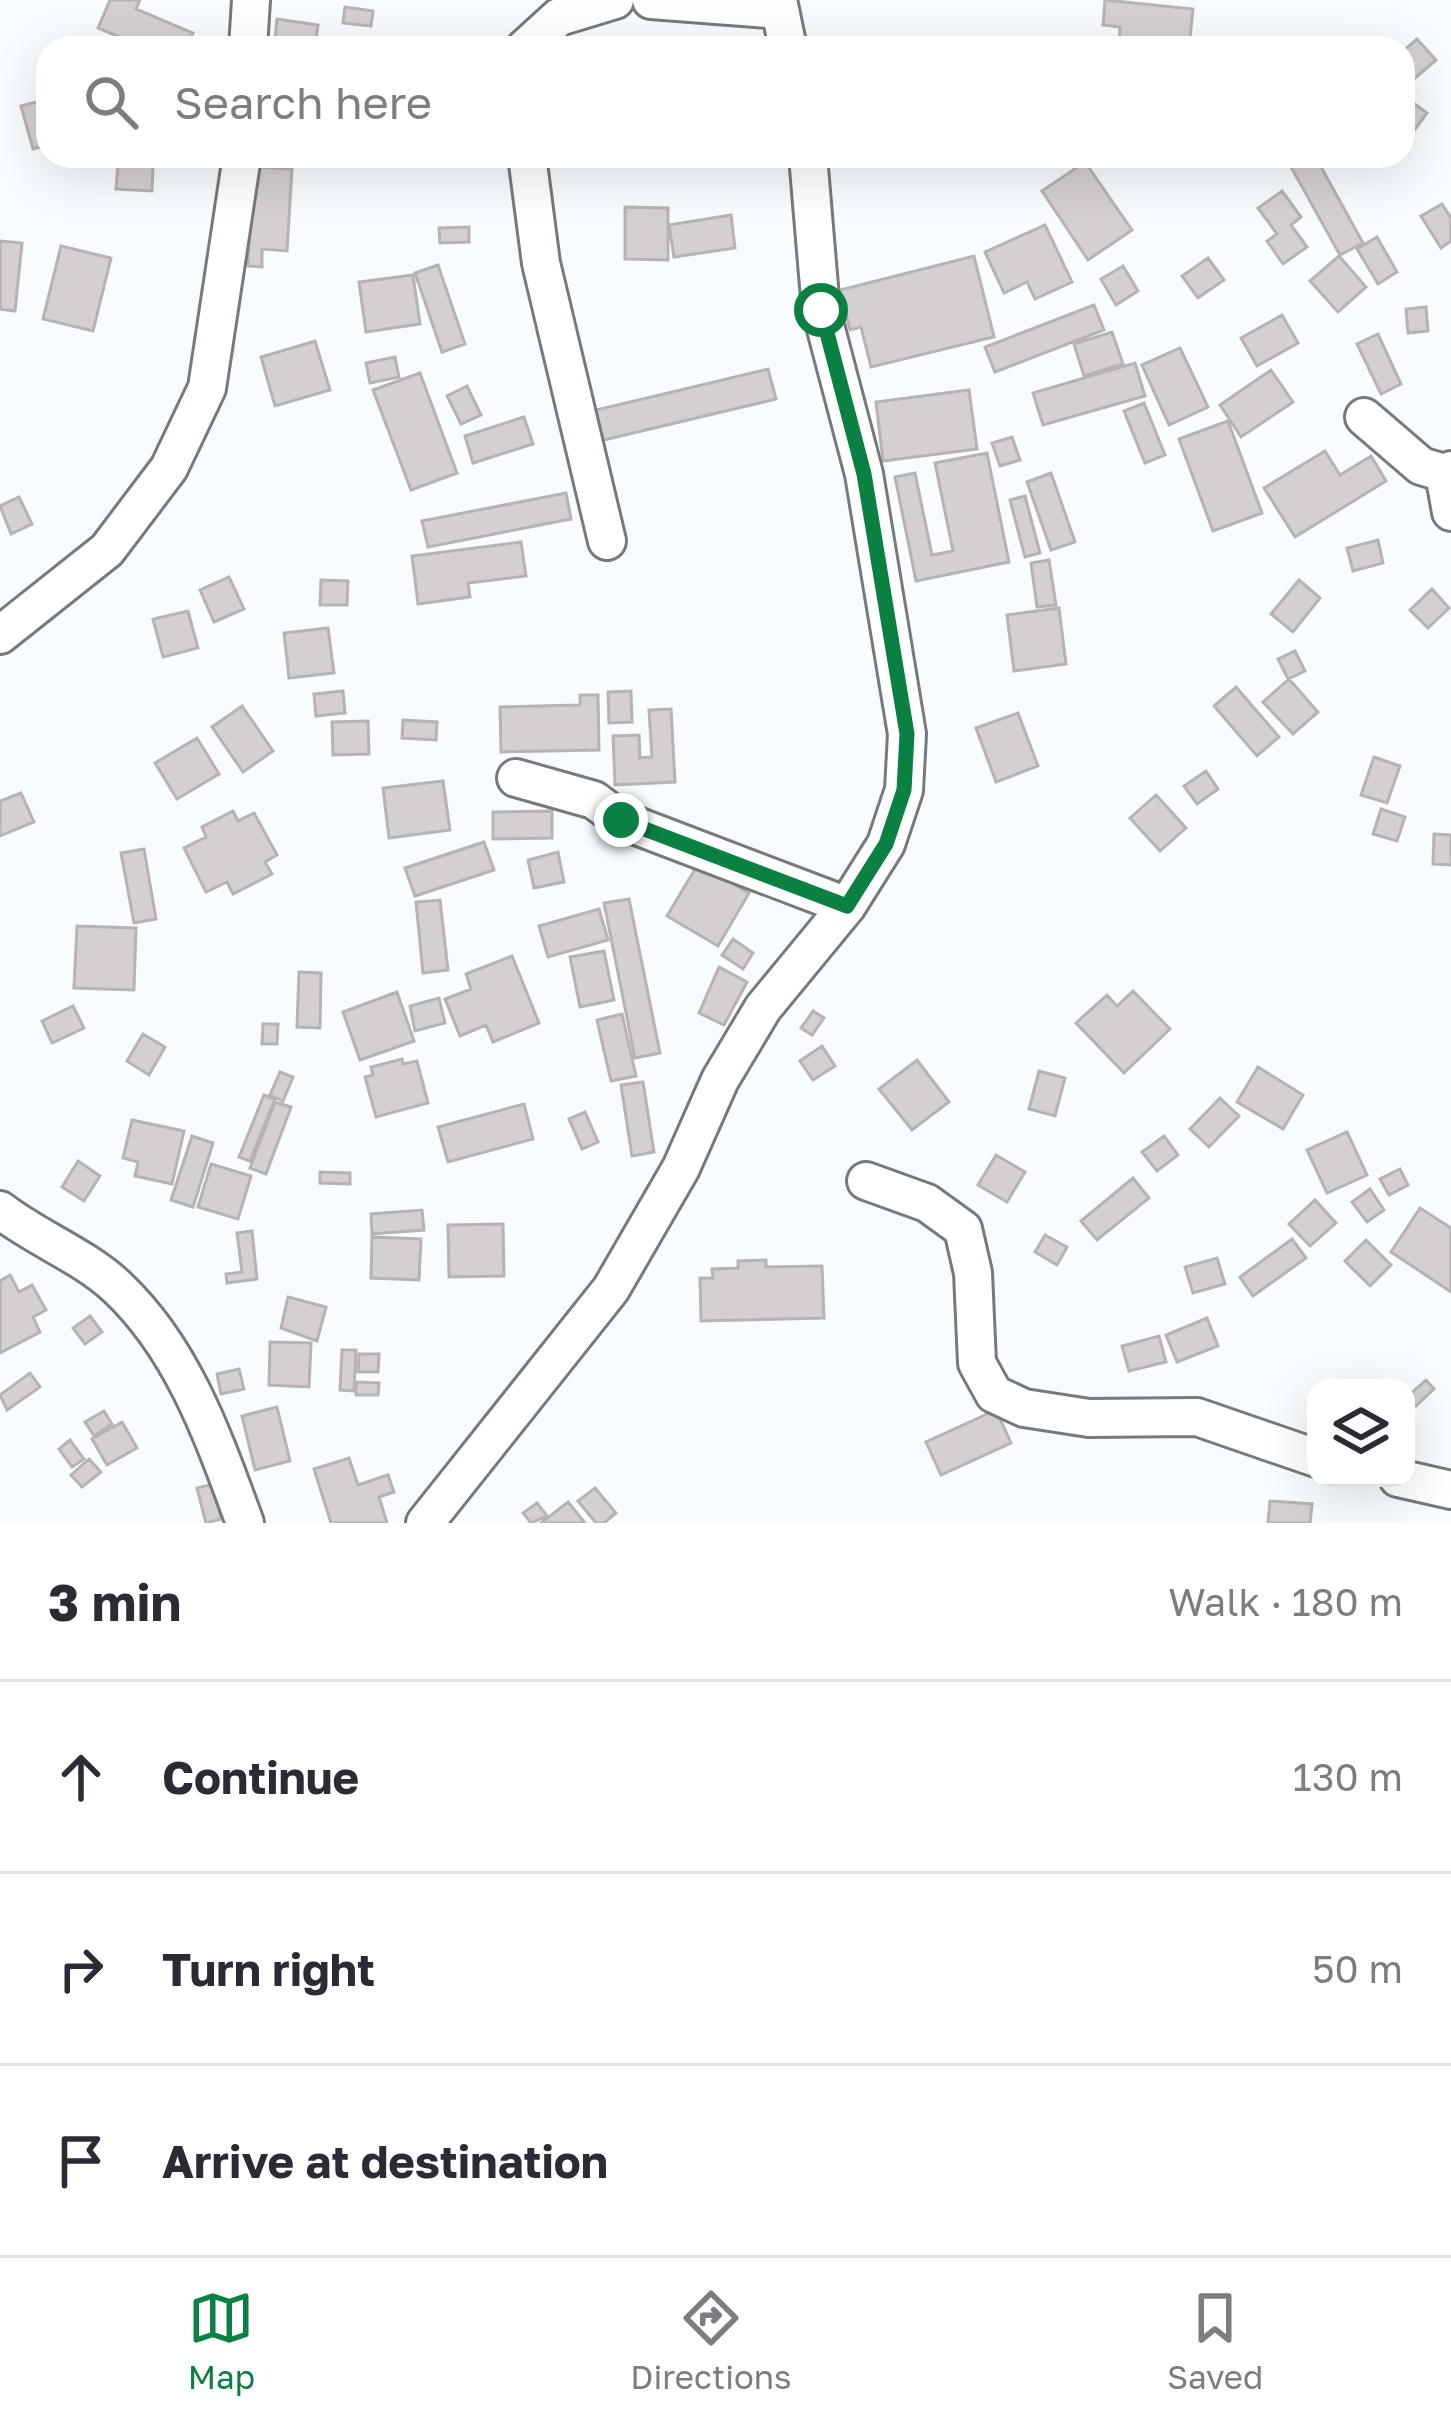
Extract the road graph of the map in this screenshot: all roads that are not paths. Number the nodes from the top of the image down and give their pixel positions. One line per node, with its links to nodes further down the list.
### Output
1 (251, 0): 5 (street)
2 (615, 0): 6 (street)
3 (651, 0): 4 (street)
4 (779, 5): 7 (street)
5 (249, 36)
6 (538, 36)
7 (785, 36)
8 (240, 168): 15 (street)
9 (529, 168): 14 (street)
10 (809, 168): 17 (street)
11 (1364, 417): 12 (street)
12 (1447, 472): 13 (street)
13 (1451, 512)
14 (607, 541)
15 (0, 635)
16 (516, 778): 17 (street)
17 (847, 906): 24 (street)
18 (866, 1181): 20 (street)
19 (0, 1210): 23 (street)
20 (1307, 1455)
21 (1415, 1482): 22 (street)
22 (1451, 1490)
23 (245, 1523)
24 (425, 1523)

